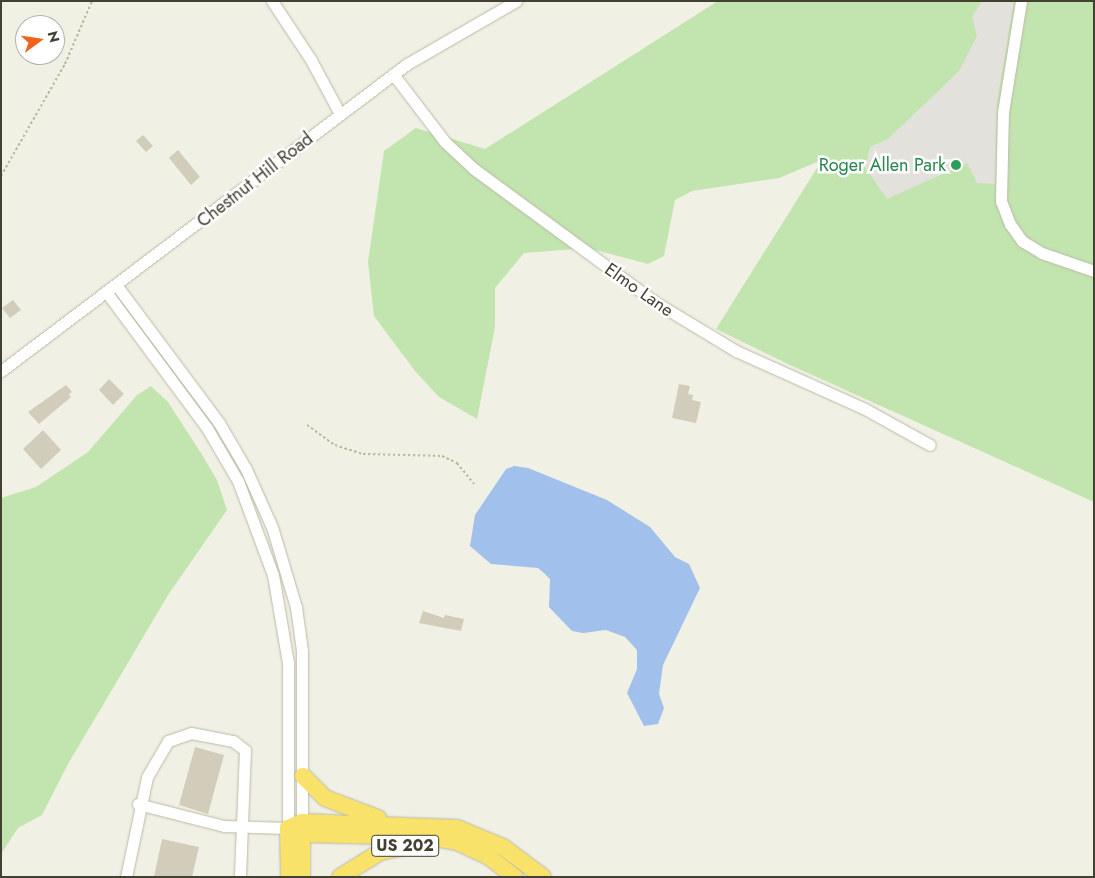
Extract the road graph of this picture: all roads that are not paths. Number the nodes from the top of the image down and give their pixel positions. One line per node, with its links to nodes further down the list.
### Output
1 (272, 1): 5 (street)
2 (516, 1): 4 (street, Chestnut Hill Road)
3 (1021, 1): 6 (street)
4 (393, 74): 5 (street, Chestnut Hill Road); 10 (street, Elmo Lane)
5 (340, 114): 7 (street, Chestnut Hill Road)
6 (1094, 271)
7 (117, 286): 8 (street, Chestnut Hill Road); 11 (street)
8 (107, 293): 9 (street, Chestnut Hill Road); 15 (street)
9 (1, 371)
10 (930, 445)
11 (303, 776): 13 (highway); 15 (street)
12 (138, 804): 14 (street); 14 (street); 17 (street)
13 (414, 825): 15 (highway); 23 (highway)
14 (242, 827): 15 (street); 18 (street)
15 (298, 828): 16 (highway); 19 (highway); 20 (highway)
16 (478, 851): 21 (highway, US 202); 22 (highway)
17 (126, 877)
18 (240, 877)
19 (289, 877)
20 (302, 877)
21 (340, 877)
22 (515, 877)
23 (543, 877)

